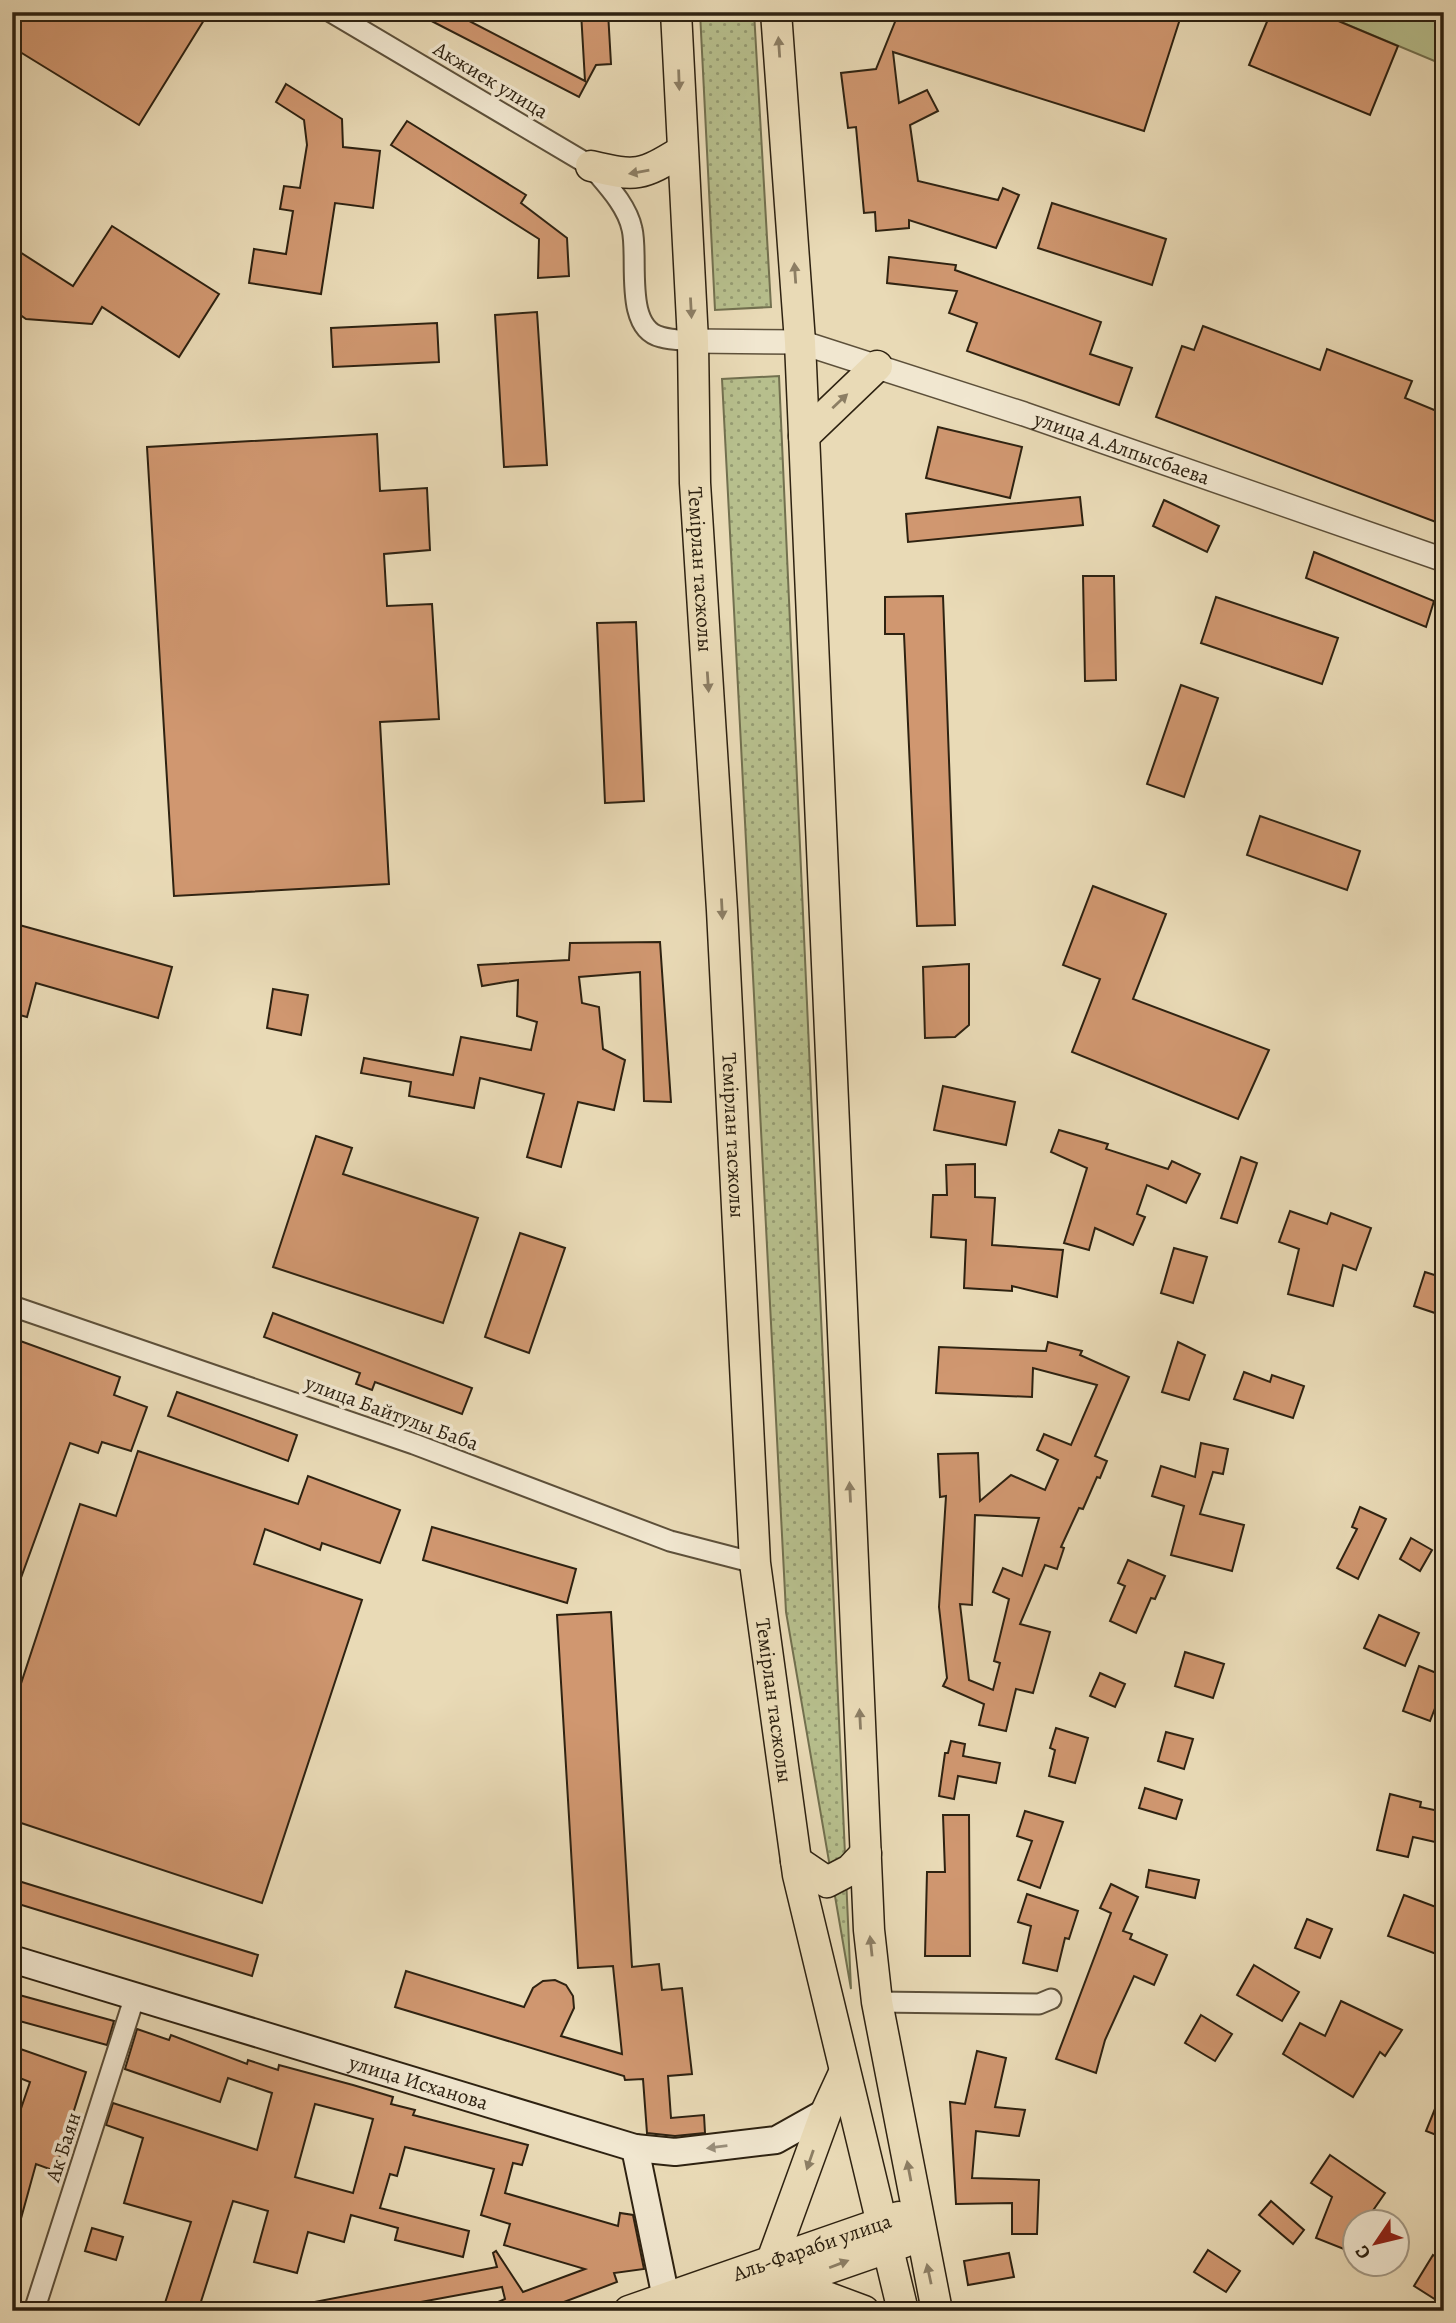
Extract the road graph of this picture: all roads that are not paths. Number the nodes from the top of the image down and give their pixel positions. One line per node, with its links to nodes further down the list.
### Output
1 (331, 12): 5 (street, Акжиек улица)
2 (676, 12): 4 (main road, Темірлан тасжолы, one-way to 4)
3 (776, 12): 7 (main road, one-way to 3)
4 (682, 151): 5 (main road, one-way to 5); 6 (main road, Темірлан тасжолы, one-way to 6)
5 (591, 166): 6 (street)
6 (693, 341): 7 (street, улица А.Алпысбаева); 12 (main road, Темірлан тасжолы, one-way to 12)
7 (800, 342): 8 (street, улица А.Алпысбаева); 9 (main road)
8 (877, 366): 9 (main road, one-way to 8); 10 (street, улица А.Алпысбаева)
9 (804, 436): 13 (main road, one-way to 9)
10 (1444, 560)
11 (12, 1306): 12 (street, улица Байтулы Баба)
12 (755, 1563): 14 (main road, Темірлан тасжолы)
13 (866, 1853): 14 (main road); 18 (main road, one-way to 13)
14 (796, 1861): 19 (main road, Темірлан тасжолы)
15 (12, 1959): 16 (main road, улица Исханова)
16 (135, 1996): 21 (main road, улица Исханова); 26 (street, Ак Баян)
17 (1051, 1999): 18 (street)
18 (877, 2003): 22 (main road, one-way to 18)
19 (844, 2073): 20 (main road); 23 (main road, Темірлан тасжолы)
20 (826, 2112): 21 (main road, улица Исханова, one-way to 21); 24 (main road, one-way to 24)
21 (635, 2148): 25 (main road)
22 (919, 2225): 23 (main road, Аль-Фараби улица); 31 (main road, one-way to 22)
23 (884, 2234): 24 (main road, Аль-Фараби улица); 30 (main road, Темірлан тасжолы)
24 (776, 2275): 25 (main road, Аль-Фараби улица); 28 (main road, Аль-Фараби улица); 29 (main road)
25 (666, 2298): 27 (main road, Аль-Фараби улица)
26 (34, 2311)
27 (629, 2311)
28 (705, 2311)
29 (864, 2311)
30 (903, 2311)
31 (937, 2311)

